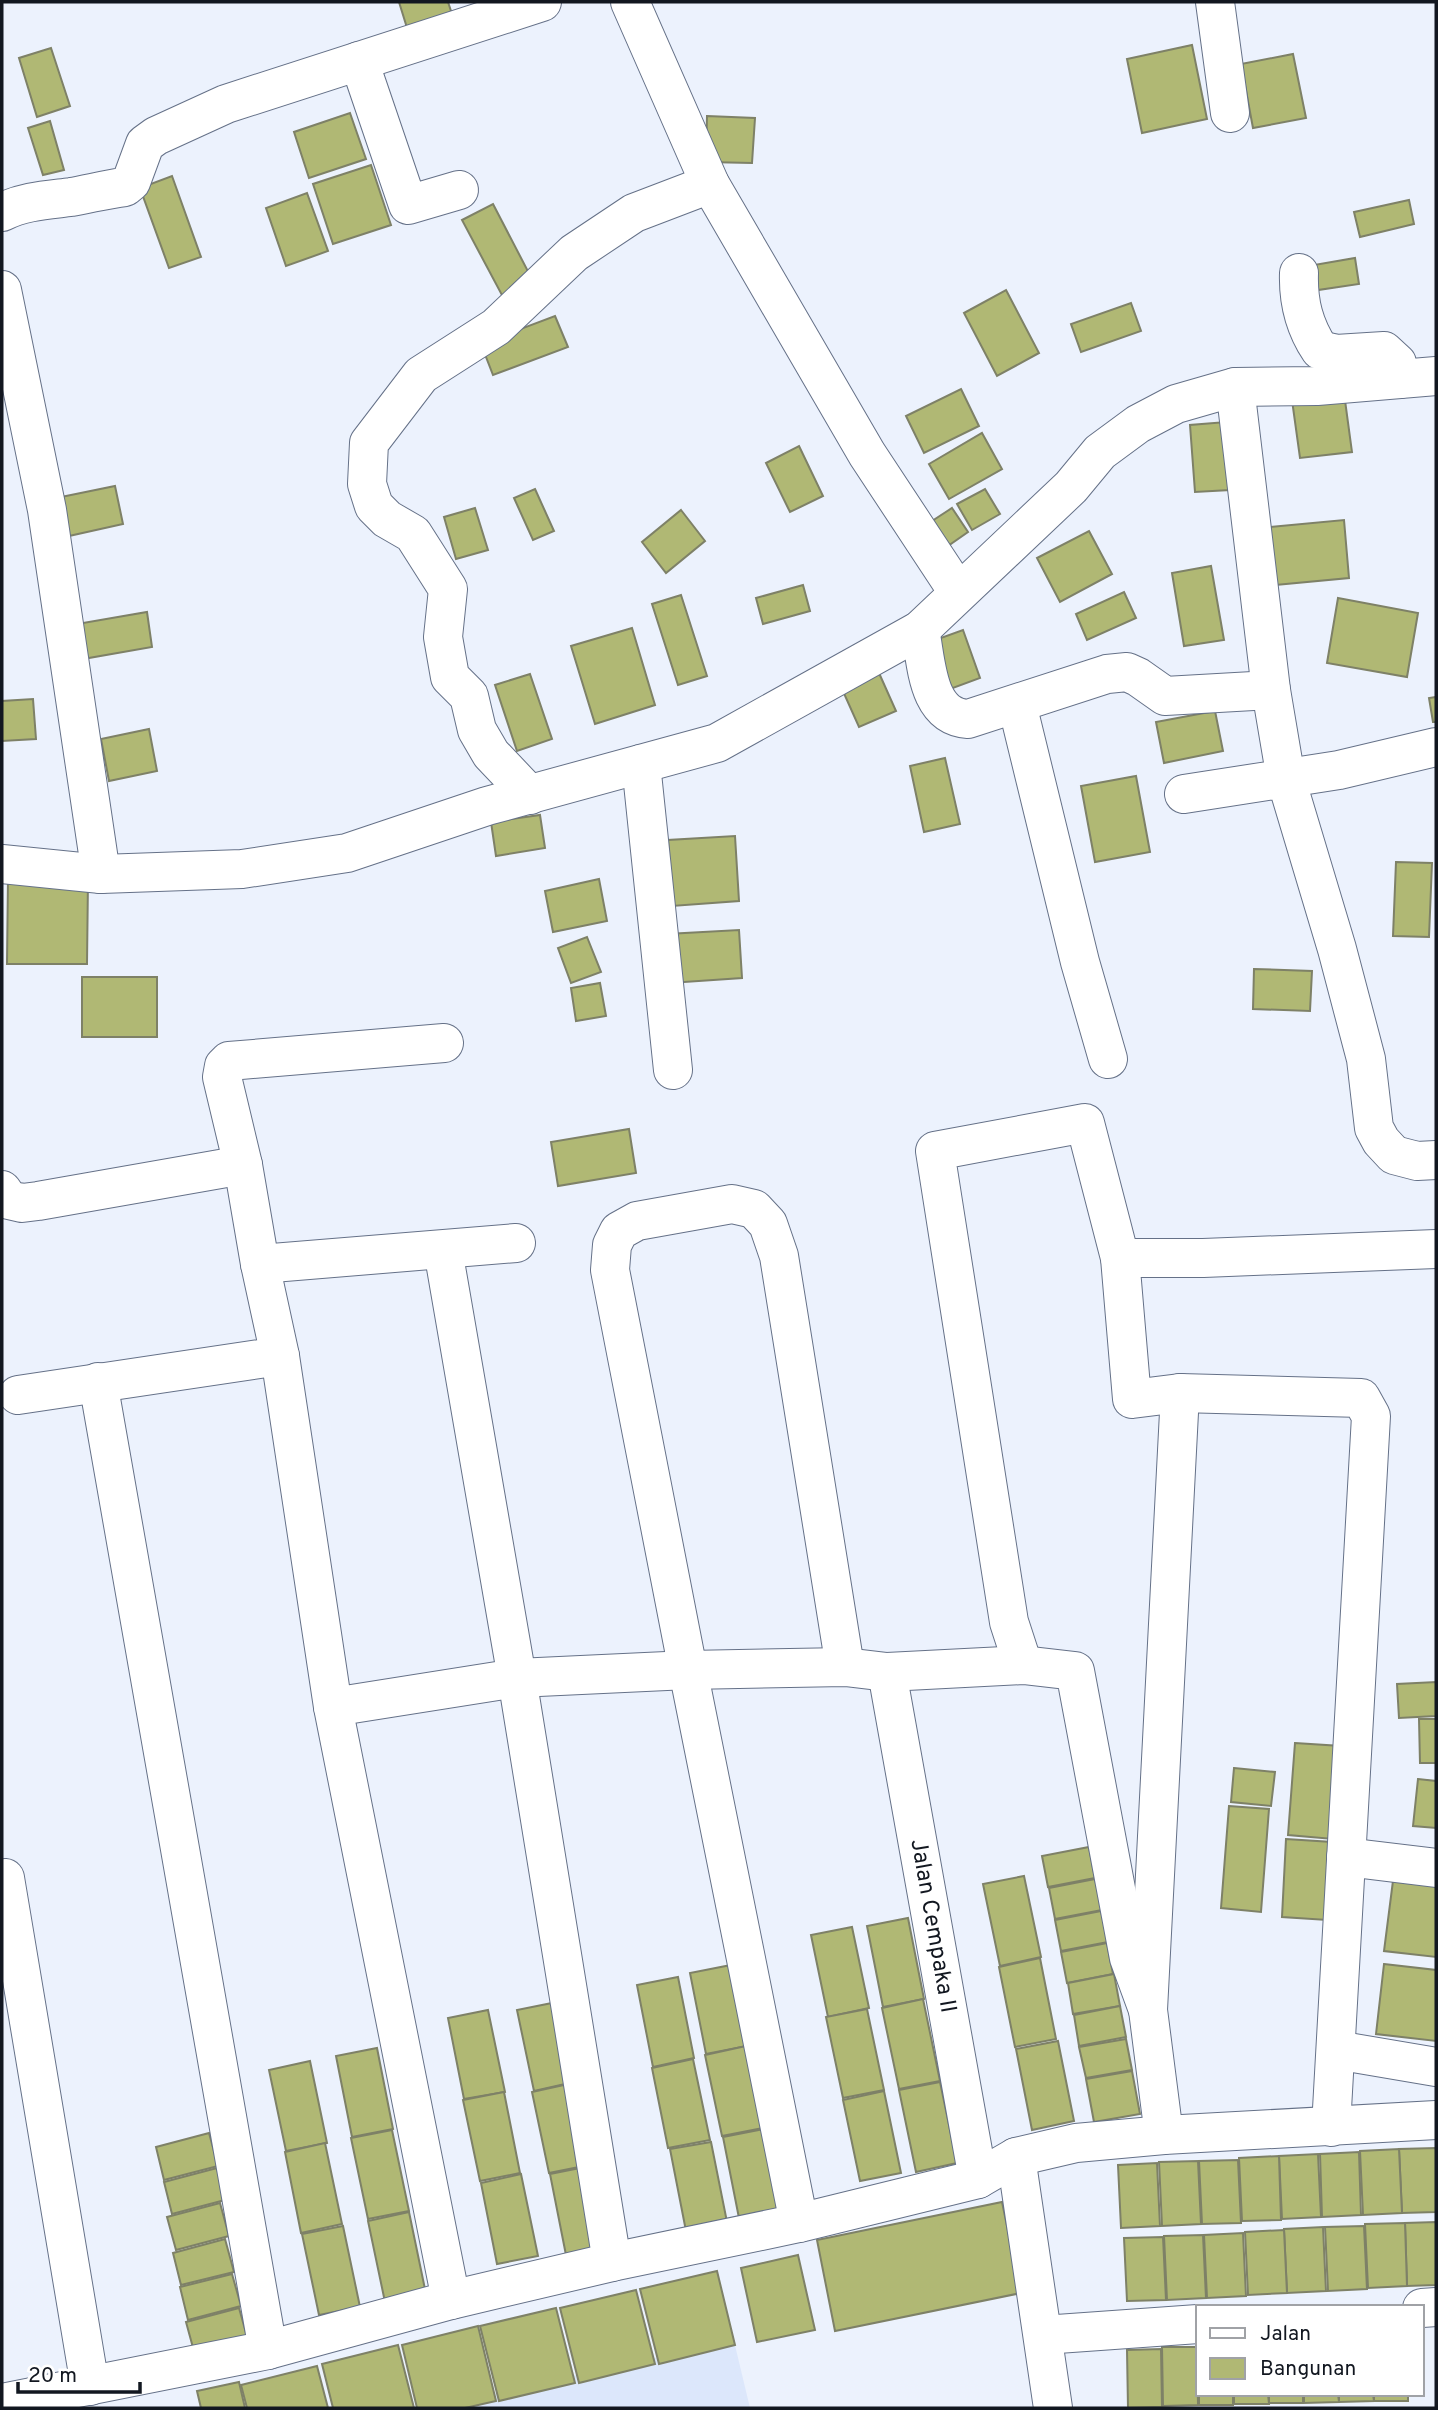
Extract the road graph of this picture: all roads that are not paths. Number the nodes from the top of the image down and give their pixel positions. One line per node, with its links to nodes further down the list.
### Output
1 (542, 2): 4 (street)
2 (630, 2): 7 (street)
3 (1216, 2): 6 (street)
4 (465, 14): 5 (street)
5 (359, 61): 8 (street); 9 (street)
6 (1230, 113)
7 (710, 184): 14 (street); 22 (street)
8 (459, 190)
9 (2, 212)
10 (1299, 273): 12 (street)
11 (2, 290): 24 (street)
12 (1426, 384): 13 (street)
13 (1235, 387): 14 (street); 16 (street)
14 (958, 592): 15 (street)
15 (920, 630): 17 (street); 19 (street)
16 (1271, 690): 17 (street); 20 (street)
17 (1017, 704): 26 (street)
18 (1436, 747): 20 (street)
19 (641, 764): 22 (street); 27 (street)
20 (1286, 779): 21 (street); 28 (street)
21 (1184, 794)
22 (530, 795): 24 (street)
23 (2, 864): 24 (street)
24 (101, 874)
25 (444, 1043): 29 (street)
26 (1108, 1059)
27 (673, 1070)
28 (1436, 1160)
29 (243, 1165): 30 (street); 35 (street)
30 (2, 1190)
31 (516, 1243): 33 (street)
32 (1436, 1248): 34 (street)
33 (443, 1250): 35 (street); 44 (street)
34 (1120, 1258): 38 (street); 40 (street)
35 (260, 1264): 36 (street)
36 (280, 1356): 37 (street); 45 (street)
37 (98, 1382): 39 (street); 62 (street)
38 (1180, 1393): 46 (street); 49 (street)
39 (18, 1395)
40 (1023, 1665): 43 (street); 49 (street)
41 (845, 1667): 42 (street); 42 (street); 43 (street)
42 (688, 1670): 44 (street); 57 (street)
43 (887, 1672): 56 (street, Jalan Cempaka II)
44 (517, 1678): 45 (street); 58 (street)
45 (333, 1707): 59 (street)
46 (1346, 1857): 47 (street); 50 (street)
47 (1436, 1868)
48 (2, 1879): 63 (street)
49 (1148, 2010): 54 (street)
50 (1336, 2050): 51 (street); 53 (street)
51 (1436, 2067)
52 (1436, 2120): 53 (street)
53 (1331, 2127): 54 (street)
54 (1164, 2135): 55 (street)
55 (1016, 2157): 56 (street); 61 (street)
56 (978, 2179): 57 (street)
57 (799, 2223): 58 (street)
58 (612, 2262): 59 (street)
59 (450, 2301): 62 (street)
60 (1196, 2324): 61 (street)
61 (1043, 2335): 65 (street)
62 (268, 2350): 63 (street)
63 (90, 2386): 64 (street)
64 (2, 2403)
65 (1054, 2408)

